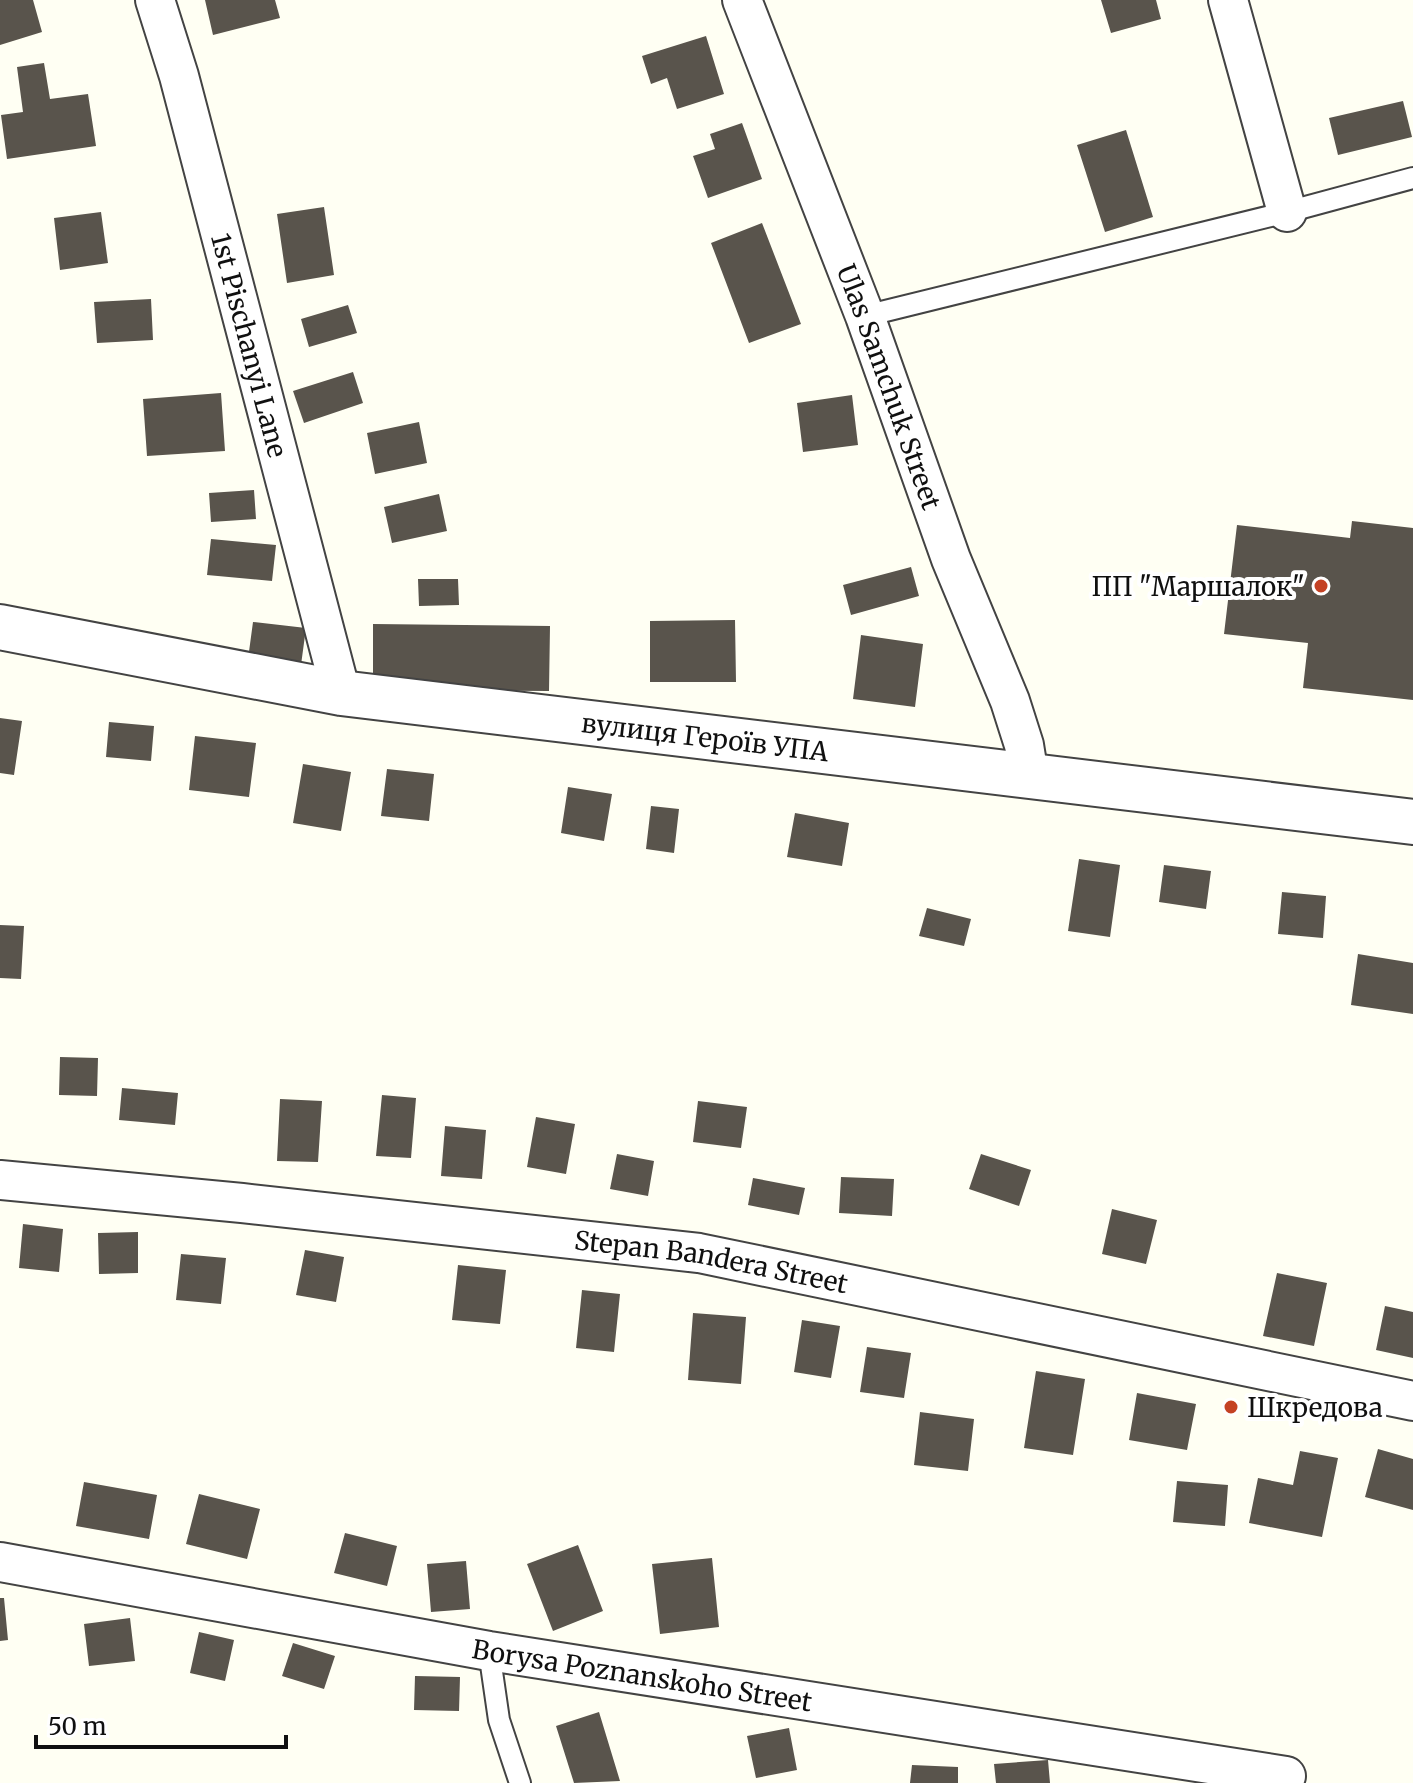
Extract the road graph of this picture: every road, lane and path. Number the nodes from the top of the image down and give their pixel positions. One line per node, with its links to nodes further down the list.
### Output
1 (155, 0): 8 (street, 1st Pischanyi Lane)
2 (742, 0): 6 (street, Ulas Samchuk Street)
3 (1228, 0): 5 (street)
4 (1413, 178): 5 (lane)
5 (1287, 212): 6 (lane)
6 (865, 316): 9 (street, Ulas Samchuk Street)
7 (0, 627): 8 (street, вулиця Героїв УПА)
8 (341, 693): 9 (street, вулиця Героїв УПА)
9 (1029, 776): 10 (street, вулиця Героїв УПА)
10 (1413, 822)
11 (0, 1180): 12 (street, Stepan Bandera Street)
12 (1413, 1401)
13 (0, 1562): 14 (street, Borysa Poznanskoho Street)
14 (489, 1651): 15 (street, Borysa Poznanskoho Street); 16 (lane)
15 (1286, 1776)
16 (520, 1783)

